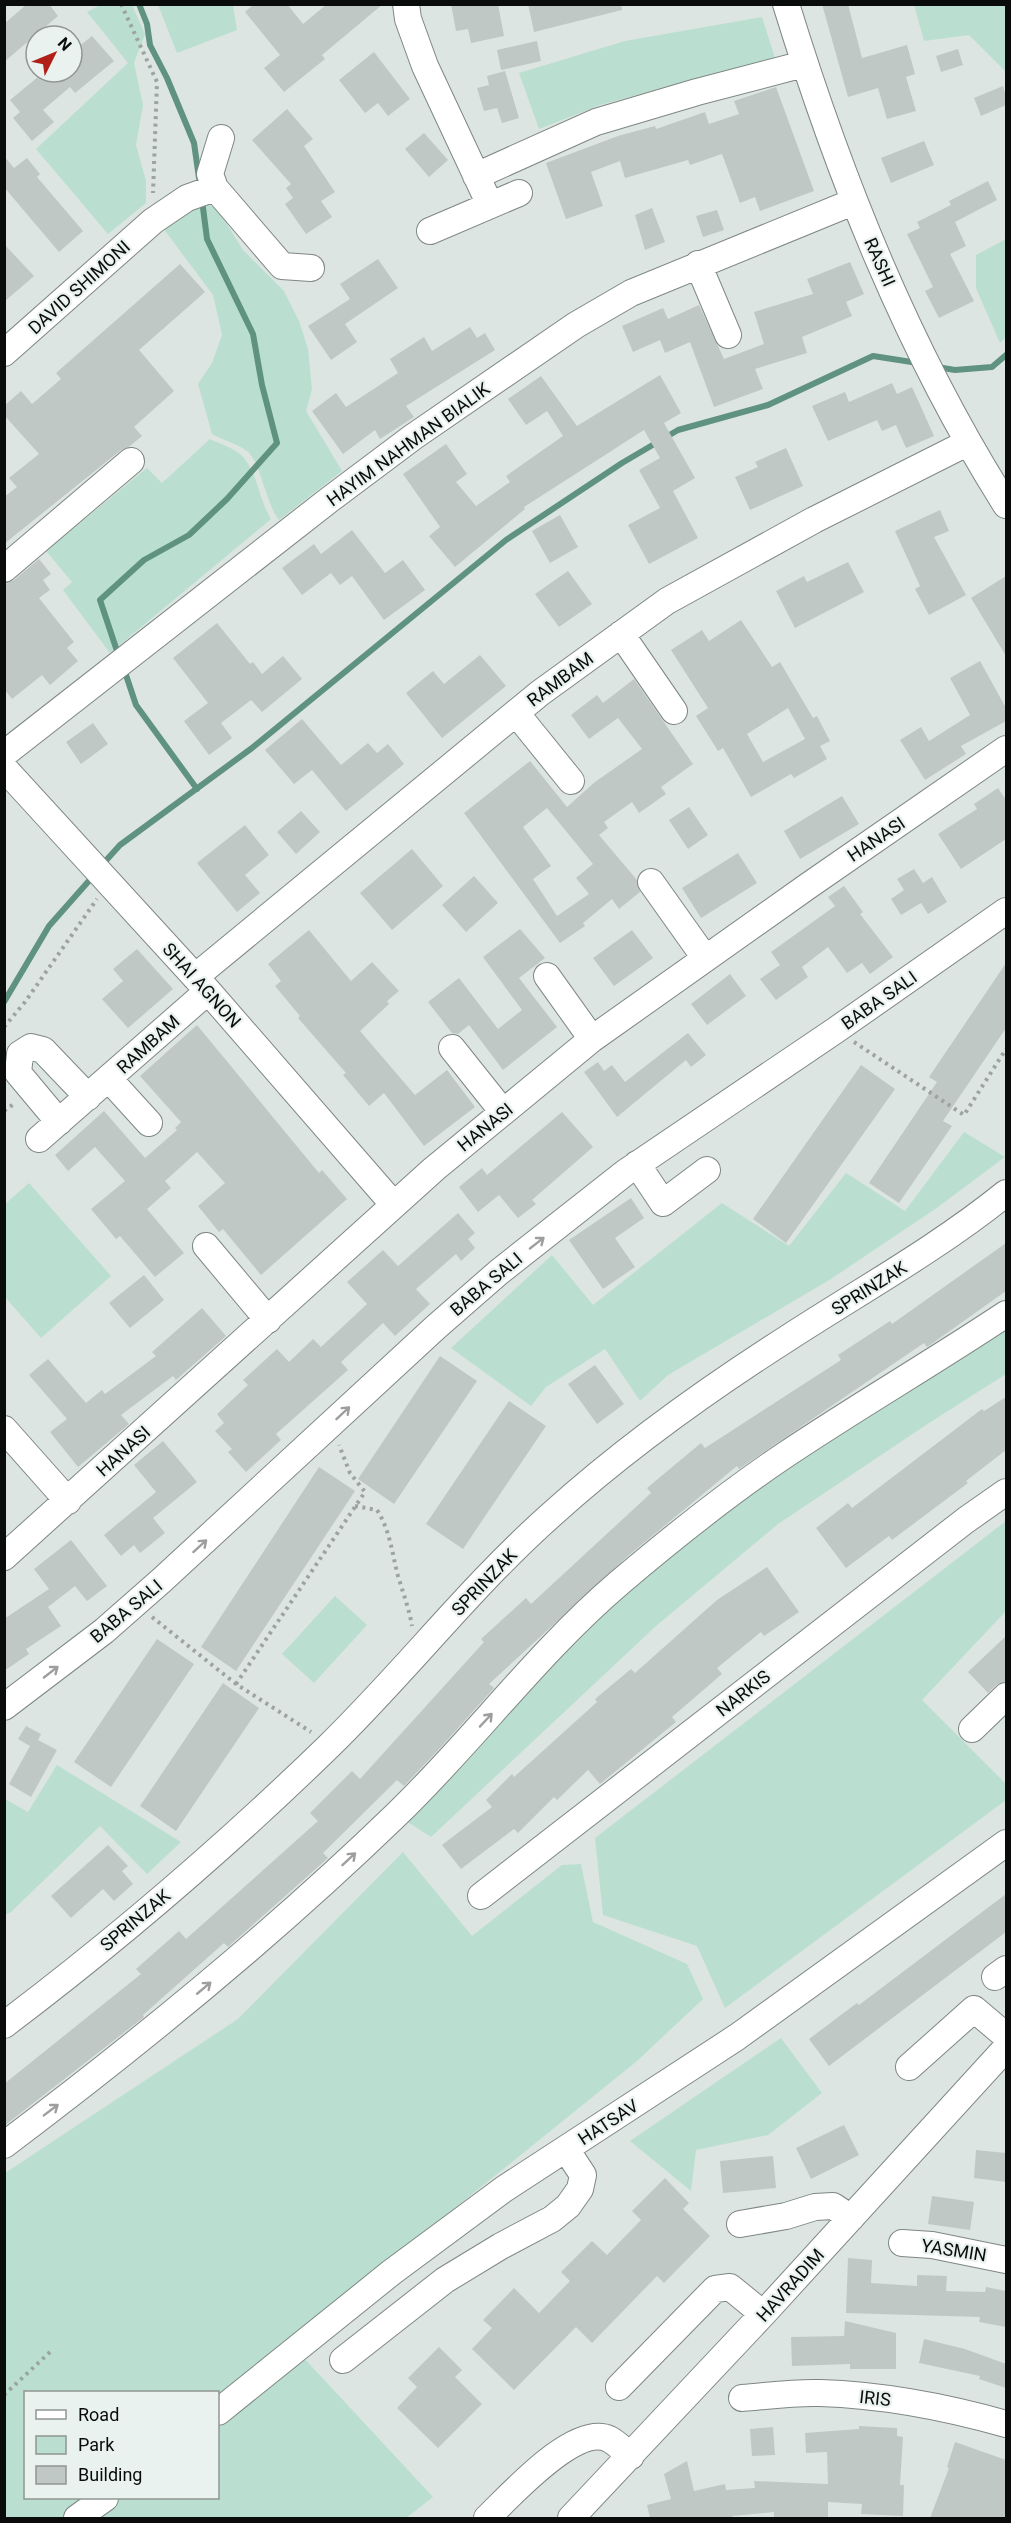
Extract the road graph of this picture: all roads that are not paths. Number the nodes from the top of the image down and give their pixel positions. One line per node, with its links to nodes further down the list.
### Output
1 (406, 4): 5 (street)
2 (786, 4): 3 (street, RASHI)
3 (804, 64): 5 (street); 8 (street, RASHI)
4 (220, 138): 6 (street)
5 (476, 176): 9 (street)
6 (215, 188): 12 (street); 14 (street, DAVID SHIMONI)
7 (519, 193): 9 (street)
8 (853, 202): 11 (street, HAYIM NAHMAN BIALIK); 15 (street, RASHI)
9 (490, 205): 10 (street)
10 (430, 231)
11 (698, 264): 13 (street); 23 (street, HAYIM NAHMAN BIALIK)
12 (311, 268)
13 (728, 335)
14 (4, 353)
15 (967, 443): 17 (street, RASHI); 19 (street, RAMBAM)
16 (131, 461): 18 (street)
17 (1006, 505)
18 (4, 568)
19 (621, 634): 20 (street); 21 (street, RAMBAM)
20 (674, 711)
21 (516, 713): 25 (street); 30 (street, RAMBAM)
22 (1006, 749): 28 (street, HANASI)
23 (4, 754)
24 (4, 768): 30 (street, SHAI AGNON)
25 (571, 781)
26 (651, 882): 28 (street)
27 (1006, 911): 39 (street, BABA SALI)
28 (705, 958): 31 (street, HANASI)
29 (547, 975): 31 (street)
30 (201, 984): 33 (street, RAMBAM); 42 (street, SHAI AGNON)
31 (592, 1039): 35 (street, HANASI)
32 (452, 1048): 35 (street)
33 (110, 1079): 34 (street, RAMBAM); 37 (street)
34 (88, 1097): 36 (street, RAMBAM); 36 (street)
35 (503, 1112): 42 (street, HANASI)
36 (59, 1122): 38 (street, RAMBAM)
37 (149, 1123)
38 (39, 1139)
39 (637, 1164): 40 (street); 51 (street, BABA SALI, one-way to 39)
40 (707, 1170)
41 (1006, 1193): 55 (street, SPRINZAK)
42 (394, 1205): 45 (street, HANASI)
43 (206, 1246): 45 (street)
44 (1006, 1314): 59 (street, one-way to 44)
45 (268, 1320): 48 (street, HANASI)
46 (4, 1429): 48 (street)
47 (1006, 1492): 54 (street, NARKIS)
48 (68, 1501): 49 (street, HANASI)
49 (4, 1557)
50 (1006, 1696): 52 (street)
51 (4, 1707)
52 (972, 1729)
53 (1006, 1843): 60 (street, HATSAV)
54 (481, 1896)
55 (4, 2025)
56 (1006, 2036): 58 (street)
57 (1006, 2048): 61 (street, HAVRADIM)
58 (909, 2067)
59 (4, 2145)
60 (566, 2149): 66 (street); 69 (street, HATSAV)
61 (851, 2218): 62 (street); 65 (street, HAVRADIM)
62 (740, 2224)
63 (902, 2243): 64 (street, YASMIN)
64 (1006, 2260)
65 (764, 2314): 67 (street); 71 (street, HAVRADIM)
66 (344, 2360)
67 (619, 2387)
68 (742, 2398): 70 (street, IRIS)
69 (219, 2411)
70 (1006, 2424)
71 (631, 2456): 74 (street); 75 (street, HAVRADIM)
72 (104, 2499): 73 (street)
73 (77, 2518)
74 (487, 2518)
75 (571, 2518)

